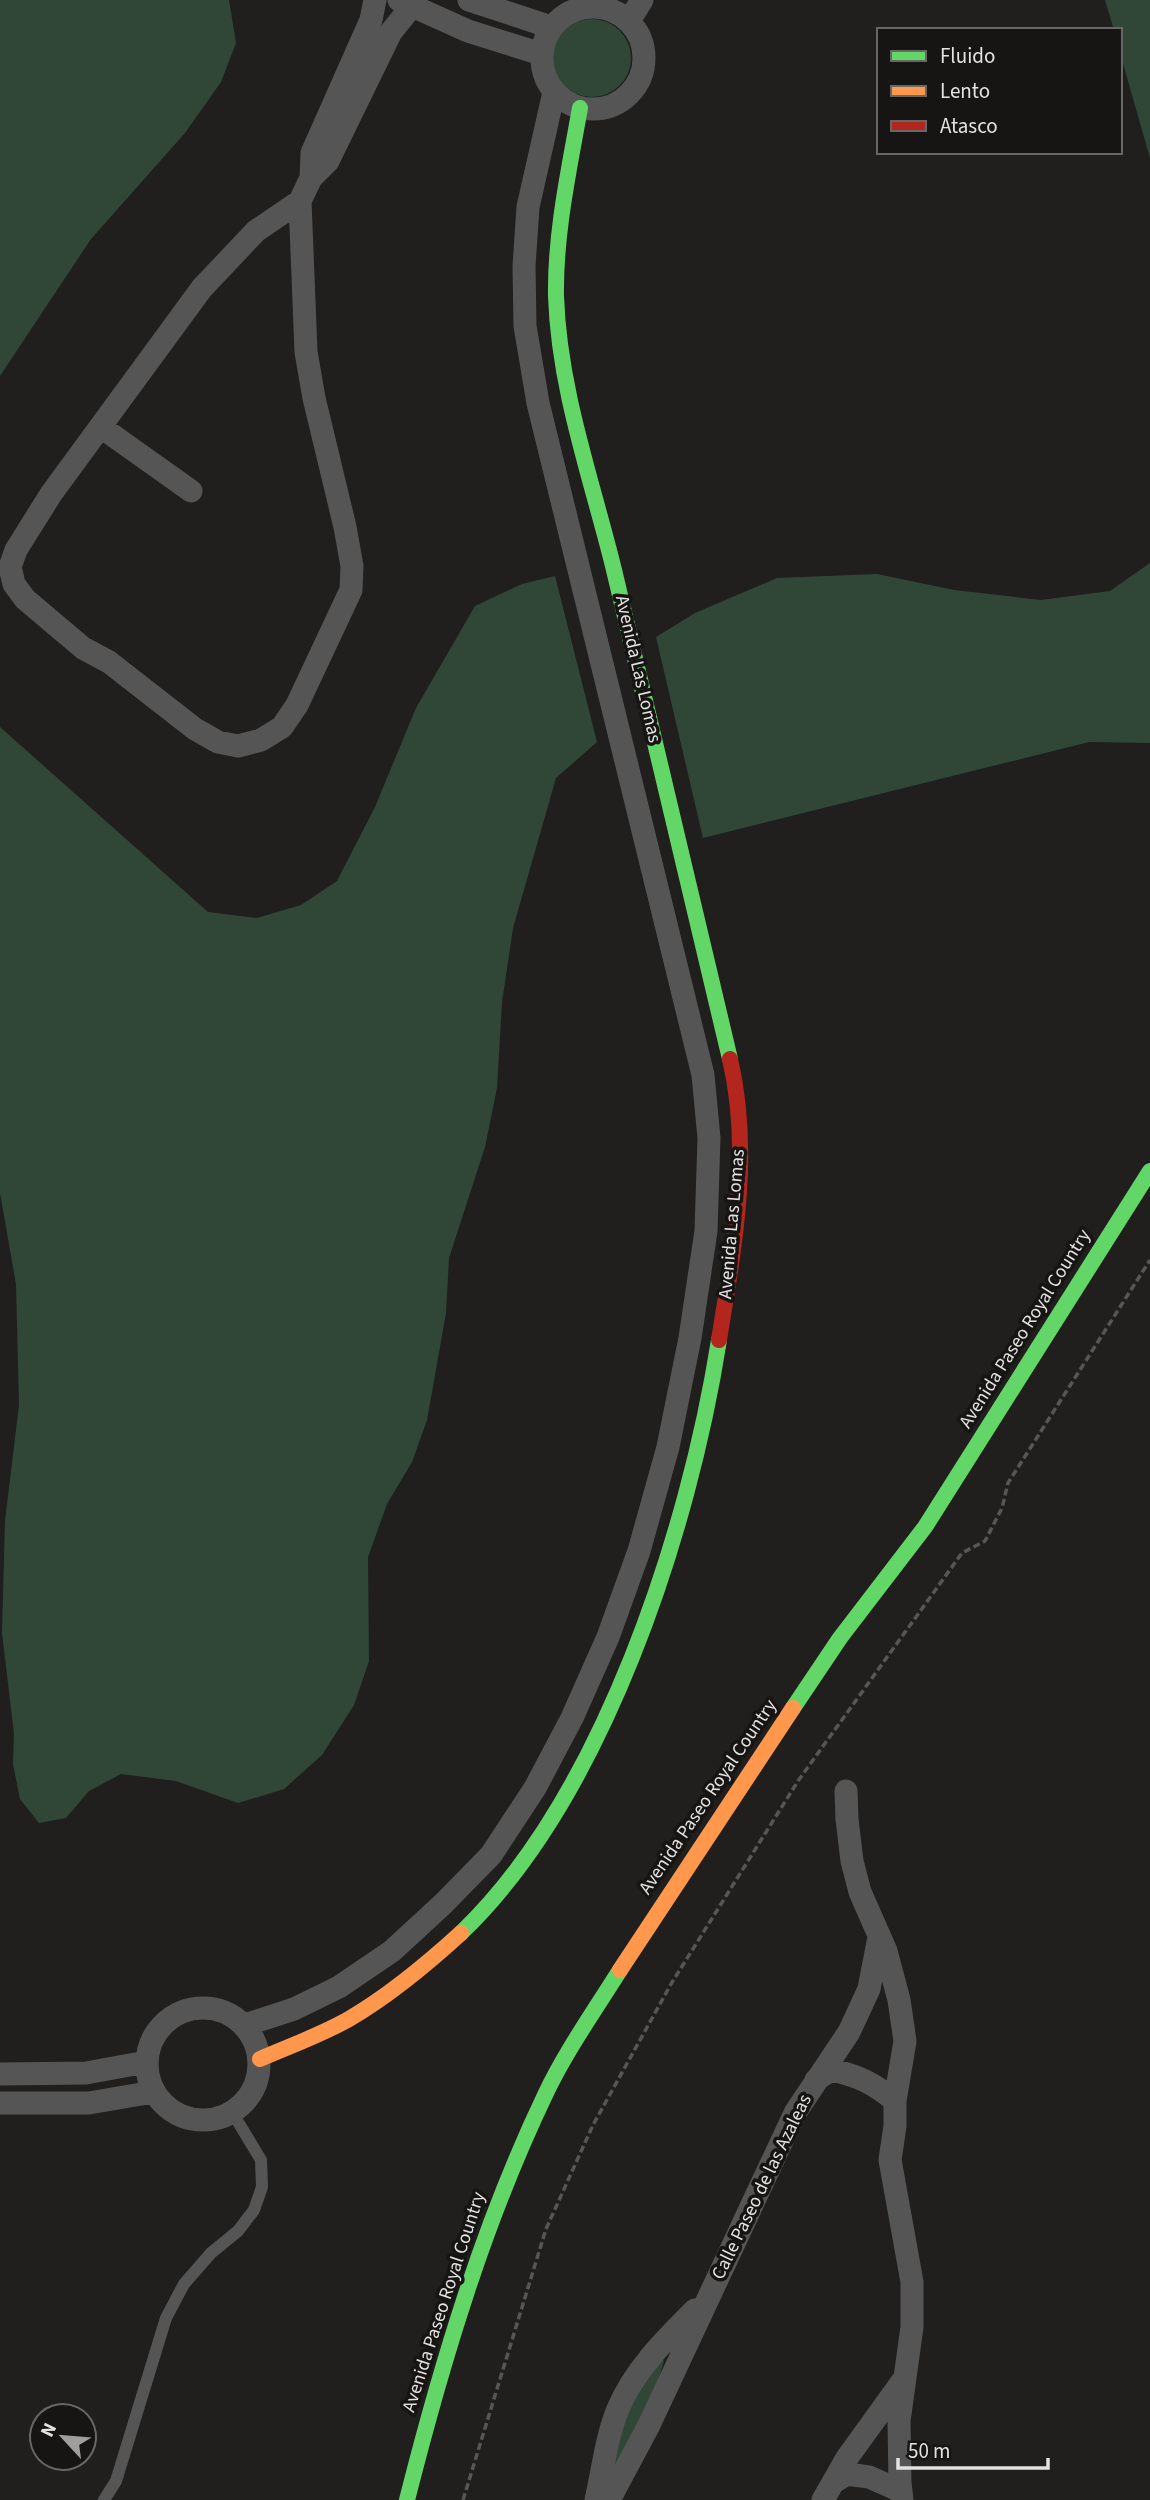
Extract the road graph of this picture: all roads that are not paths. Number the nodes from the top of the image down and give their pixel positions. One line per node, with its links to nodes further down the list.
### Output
1 (375, 0): 11 (street)
2 (469, 0): 7 (street)
3 (642, 0): 6 (street)
4 (405, 3): 8 (street); 11 (street)
5 (601, 3): 6 (street); 7 (street)
6 (629, 21): 10 (street)
7 (551, 27): 8 (street)
8 (541, 54): 9 (street)
9 (554, 92): 10 (street); 14 (street, Avenida Las Lomas)
10 (580, 108): 13 (street, Avenida Las Lomas)
11 (311, 178): 12 (street)
12 (300, 201): 15 (street); 15 (street)
13 (568, 392): 14 (street); 21 (street, Avenida Las Lomas)
14 (538, 403): 20 (street, Avenida Las Lomas)
15 (102, 427): 16 (street)
16 (191, 491)
17 (1150, 1171): 34 (street, Avenida Paseo Royal Country)
18 (846, 1791): 19 (street)
19 (879, 1936): 24 (street, Calle Paseo de las Azaleas); 26 (street)
20 (245, 2025): 21 (street); 22 (street)
21 (260, 2059): 28 (street)
22 (146, 2062): 23 (street); 25 (street)
23 (0, 2074)
24 (816, 2080): 26 (street, Calle Paseo de las Azaleas); 29 (street, Calle Paseo de las Azaleas)
25 (153, 2092): 27 (street); 28 (street)
26 (895, 2101): 30 (street)
27 (0, 2103)
28 (232, 2112): 33 (lane)
29 (709, 2295): 35 (street, Calle Paseo de las Azaleas); 36 (street, Calle Paseo de las Azaleas)
30 (905, 2377): 31 (street); 32 (street)
31 (828, 2491): 32 (street)
32 (902, 2496)
33 (104, 2500)
34 (407, 2500)
35 (596, 2500)
36 (609, 2500)

